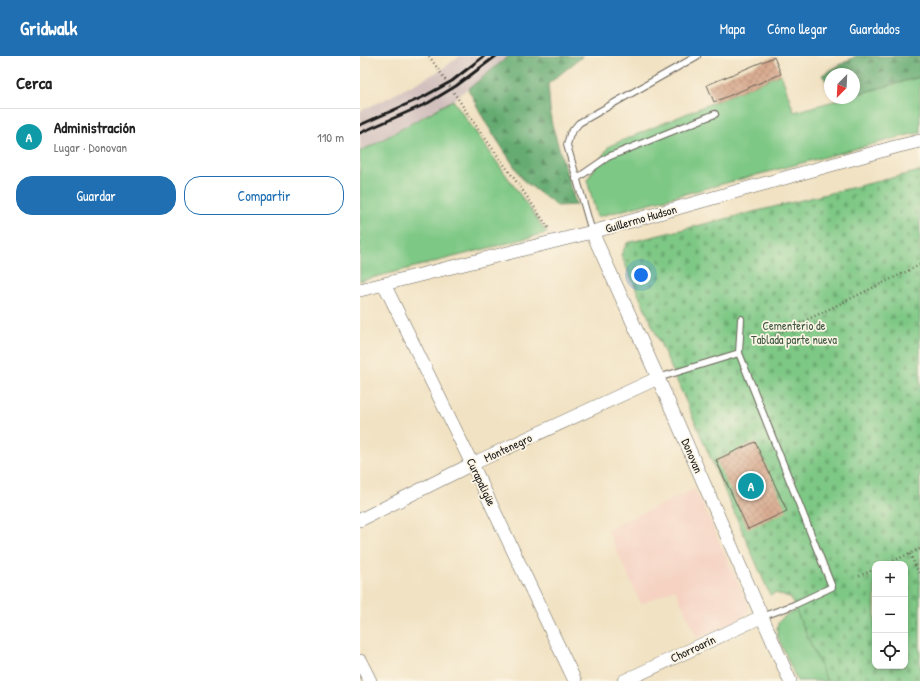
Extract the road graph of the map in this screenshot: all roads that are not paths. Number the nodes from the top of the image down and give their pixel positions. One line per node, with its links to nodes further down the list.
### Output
1 (697, 56): 4 (lane)
2 (715, 114): 4 (lane)
3 (920, 141): 5 (street, Guillermo Hudson)
4 (576, 179): 5 (lane)
5 (592, 232): 6 (street, Guillermo Hudson); 10 (street, Donovan)
6 (384, 284): 7 (street, Guillermo Hudson); 11 (street, Curapaligüe)
7 (360, 290)
8 (740, 319): 9 (lane)
9 (739, 354): 10 (lane); 13 (lane)
10 (658, 378): 11 (street, Montenegro); 13 (street, Donovan)
11 (472, 464): 12 (street, Montenegro); 16 (street, Curapaligüe)
12 (360, 520)
13 (761, 617): 17 (street, Chorroarín); 18 (street, Donovan)
14 (360, 660): 15 (street)
15 (370, 681)
16 (575, 681)
17 (624, 681)
18 (790, 681)

